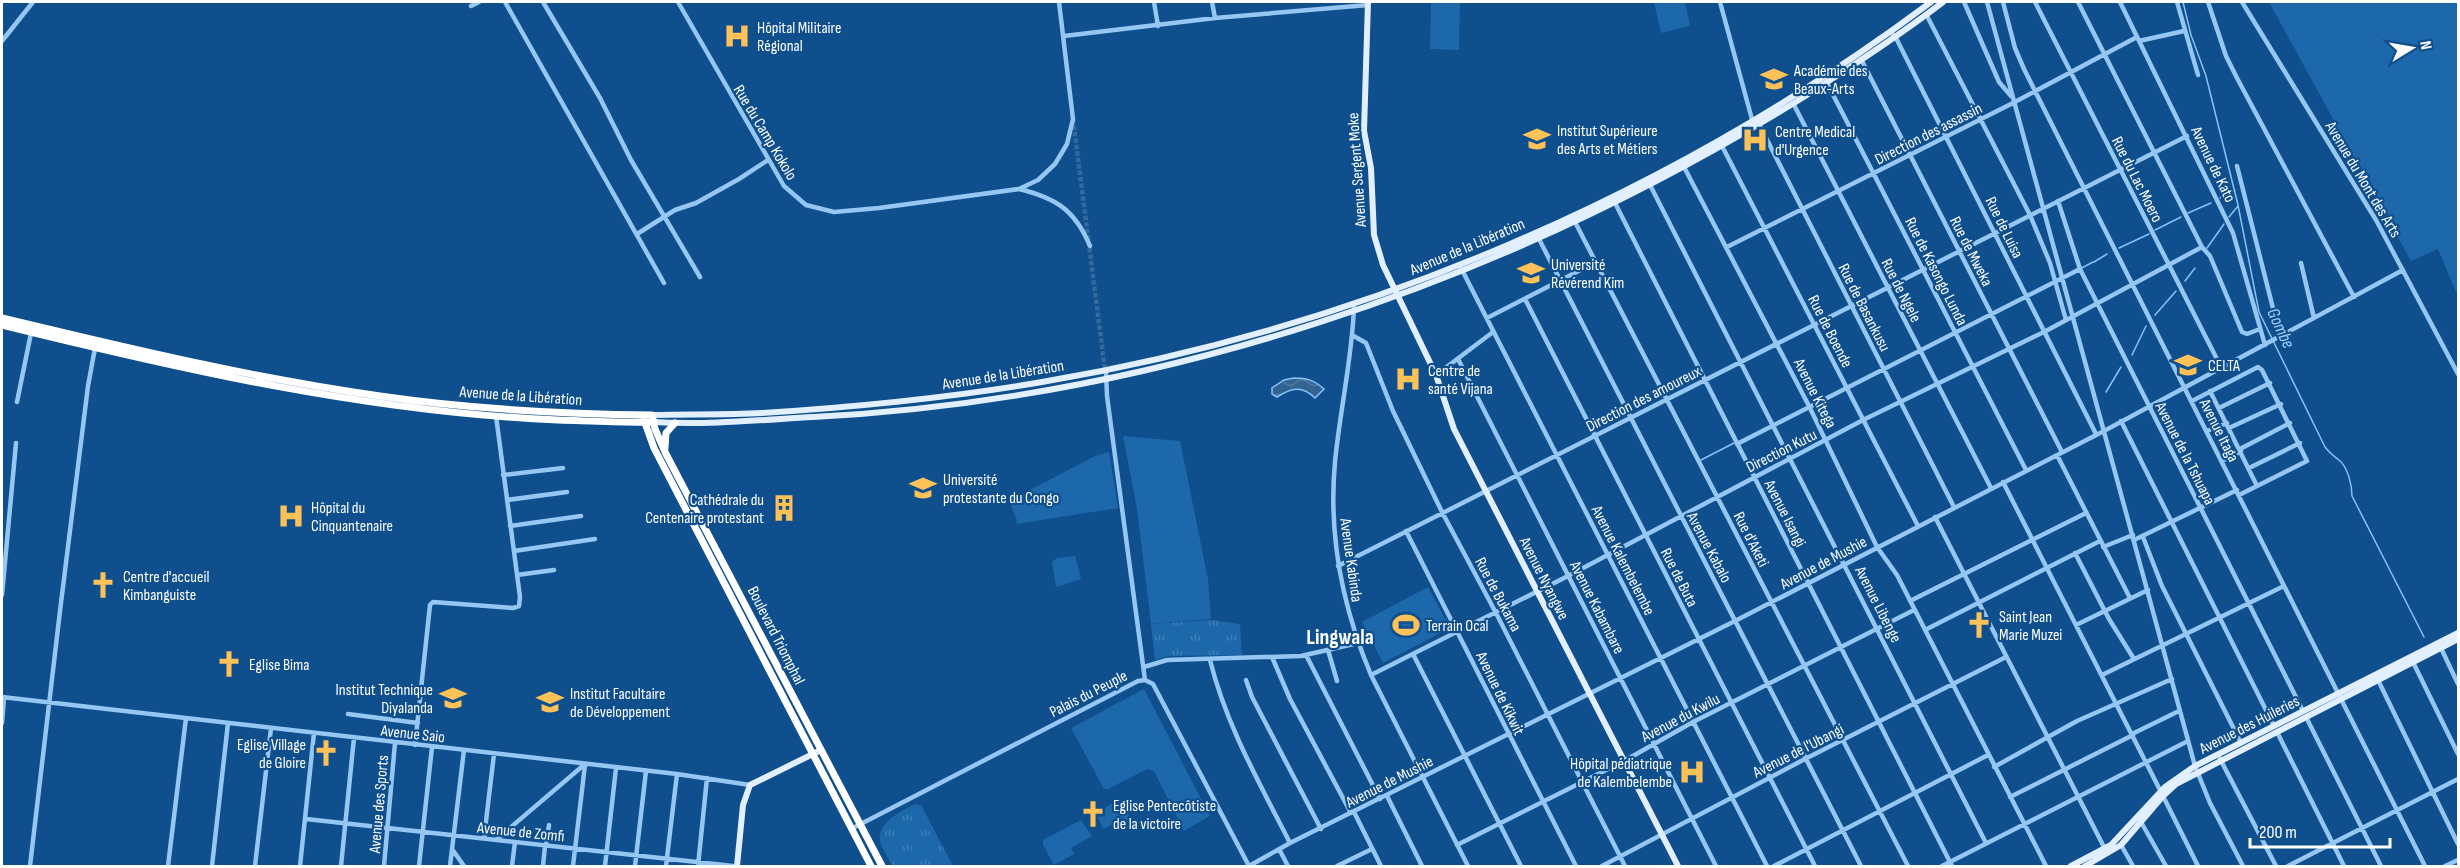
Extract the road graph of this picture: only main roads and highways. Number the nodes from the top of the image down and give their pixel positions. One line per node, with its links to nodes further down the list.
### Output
1 (1931, 2): 4 (main road, Avenue de la Libération)
2 (1943, 2): 4 (main road, Avenue de la Libération)
3 (1368, 3): 8 (main road, Avenue Sergent Moke)
4 (1892, 34): 5 (main road, Avenue de la Libération); 5 (main road, Avenue de la Libération)
5 (1756, 123): 6 (main road, Avenue de la Libération); 6 (main road, Avenue de la Libération)
6 (1649, 182): 7 (main road, Avenue de la Libération); 7 (main road, Avenue de la Libération)
7 (1461, 268): 8 (main road, Avenue de la Libération)
8 (1396, 294): 11 (main road, Avenue de la Libération); 14 (main road, Avenue de la Libération); 30 (main road, Avenue Nyangwe)
9 (2, 318): 12 (highway, Avenue de la Libération)
10 (2, 325): 13 (highway, Avenue de la Libération)
11 (653, 418): 12 (highway, Avenue de la Libération); 14 (main road, Avenue de la Libération); 16 (highway, Boulevard Triomphal)
12 (644, 419): 13 (highway, Avenue de la Libération); 15 (highway, Boulevard Triomphal)
13 (630, 422): 15 (highway)
14 (675, 423): 16 (highway)
15 (654, 448): 23 (highway, Boulevard Triomphal)
16 (666, 454): 22 (highway, Boulevard Triomphal)
17 (2458, 633): 19 (main road, Avenue des Huileries)
18 (2458, 639): 19 (main road, Avenue des Huileries)
19 (2412, 660): 20 (main road, Avenue des Huileries); 20 (main road, Avenue des Huileries)
20 (2339, 697): 21 (main road, Avenue des Huileries)
21 (2275, 729): 24 (main road, Avenue des Huileries); 24 (main road, Avenue des Huileries)
22 (821, 750): 23 (main road); 29 (highway, Boulevard Triomphal)
23 (813, 755): 27 (main road); 28 (highway, Boulevard Triomphal)
24 (2220, 758): 25 (main road, Avenue des Huileries)
25 (2162, 794): 26 (main road, Avenue des Huileries); 26 (main road, Avenue des Huileries)
26 (2106, 852): 31 (main road, Avenue des Huileries); 32 (main road, Avenue des Huileries)
27 (735, 867)
28 (871, 867)
29 (882, 867)
30 (1678, 867)
31 (2071, 867)
32 (2085, 867)

